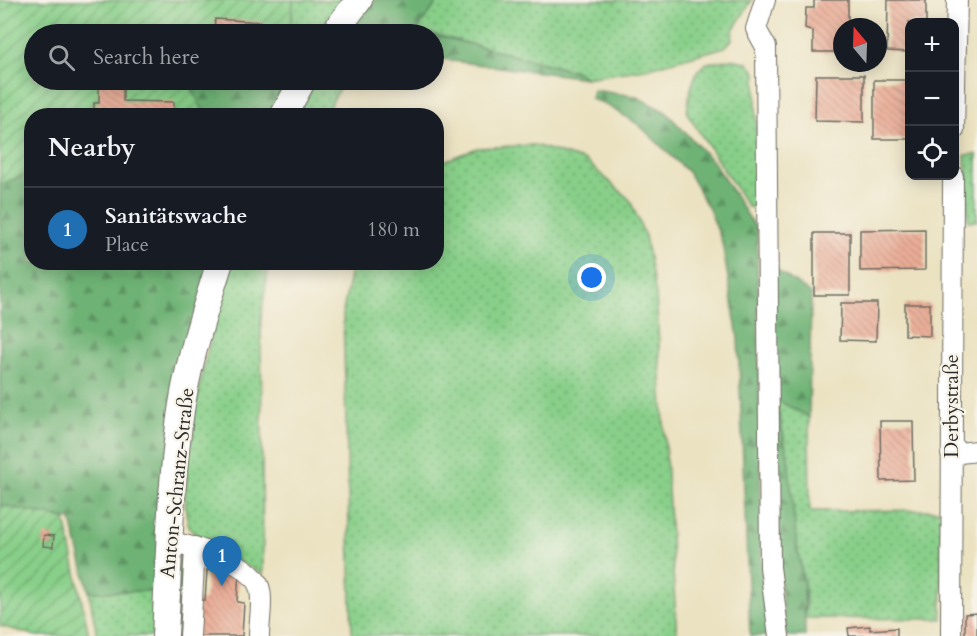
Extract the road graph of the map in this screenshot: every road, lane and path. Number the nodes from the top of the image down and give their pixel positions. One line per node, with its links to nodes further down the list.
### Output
1 (359, 0): 4 (main road)
2 (765, 0): 17 (street)
3 (957, 0): 7 (street)
4 (341, 24)
5 (297, 90): 6 (main road)
6 (287, 108)
7 (954, 126)
8 (953, 180): 11 (street, Derbystraße)
9 (217, 270): 12 (main road, Anton-Schranz-Straße)
10 (977, 451): 11 (street)
11 (951, 454): 18 (street, Derbystraße)
12 (170, 542): 13 (street); 14 (main road, Anton-Schranz-Straße)
13 (195, 547): 15 (street); 16 (street)
14 (165, 636)
15 (190, 636)
16 (259, 636)
17 (778, 636)
18 (951, 636)

